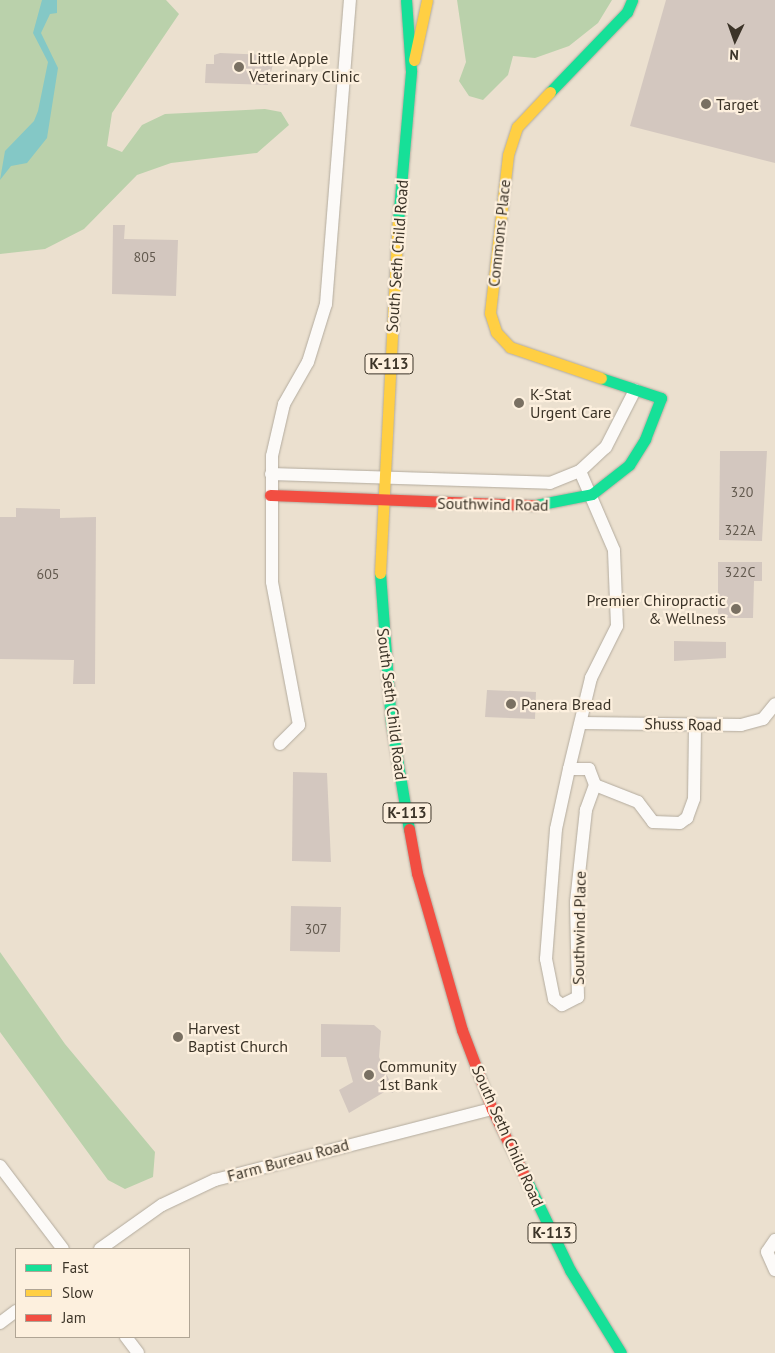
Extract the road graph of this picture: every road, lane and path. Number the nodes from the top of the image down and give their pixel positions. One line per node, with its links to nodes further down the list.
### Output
1 (350, 0): 9 (street)
2 (406, 0): 5 (main road, South Seth Child Road / K-113)
3 (428, 0): 5 (main road, South Seth Child Road / K-113)
4 (632, 0): 6 (main road, Commons Place)
5 (411, 71): 10 (main road, South Seth Child Road / K-113)
6 (635, 390): 7 (main road, Commons Place); 8 (street, Southwind Road)
7 (661, 398): 11 (main road, Southwind Road)
8 (580, 471): 10 (street, Southwind Road); 11 (street, Southwind Place)
9 (271, 474): 10 (street, Southwind Road); 12 (street)
10 (383, 478): 13 (main road, South Seth Child Road / K-113)
11 (592, 494): 13 (main road, Southwind Road); 15 (street, Southwind Place)
12 (270, 495): 13 (main road, Southwind Road); 17 (street)
13 (382, 501): 20 (main road, South Seth Child Road / K-113)
14 (774, 710): 16 (street, Shuss Road)
15 (581, 723): 16 (street, Shuss Road); 18 (street, Southwind Place)
16 (696, 725): 19 (street)
17 (280, 744)
18 (569, 769): 19 (street); 19 (street, Southwind Place)
19 (595, 785)
20 (492, 1109): 24 (street, Farm Bureau Road); 30 (main road, South Seth Child Road / K-113)
21 (0, 1166): 23 (street)
22 (775, 1240): 25 (street)
23 (62, 1248)
24 (101, 1248)
25 (775, 1270)
26 (15, 1312): 27 (street)
27 (0, 1323)
28 (127, 1338): 29 (street)
29 (138, 1353)
30 (622, 1353)

